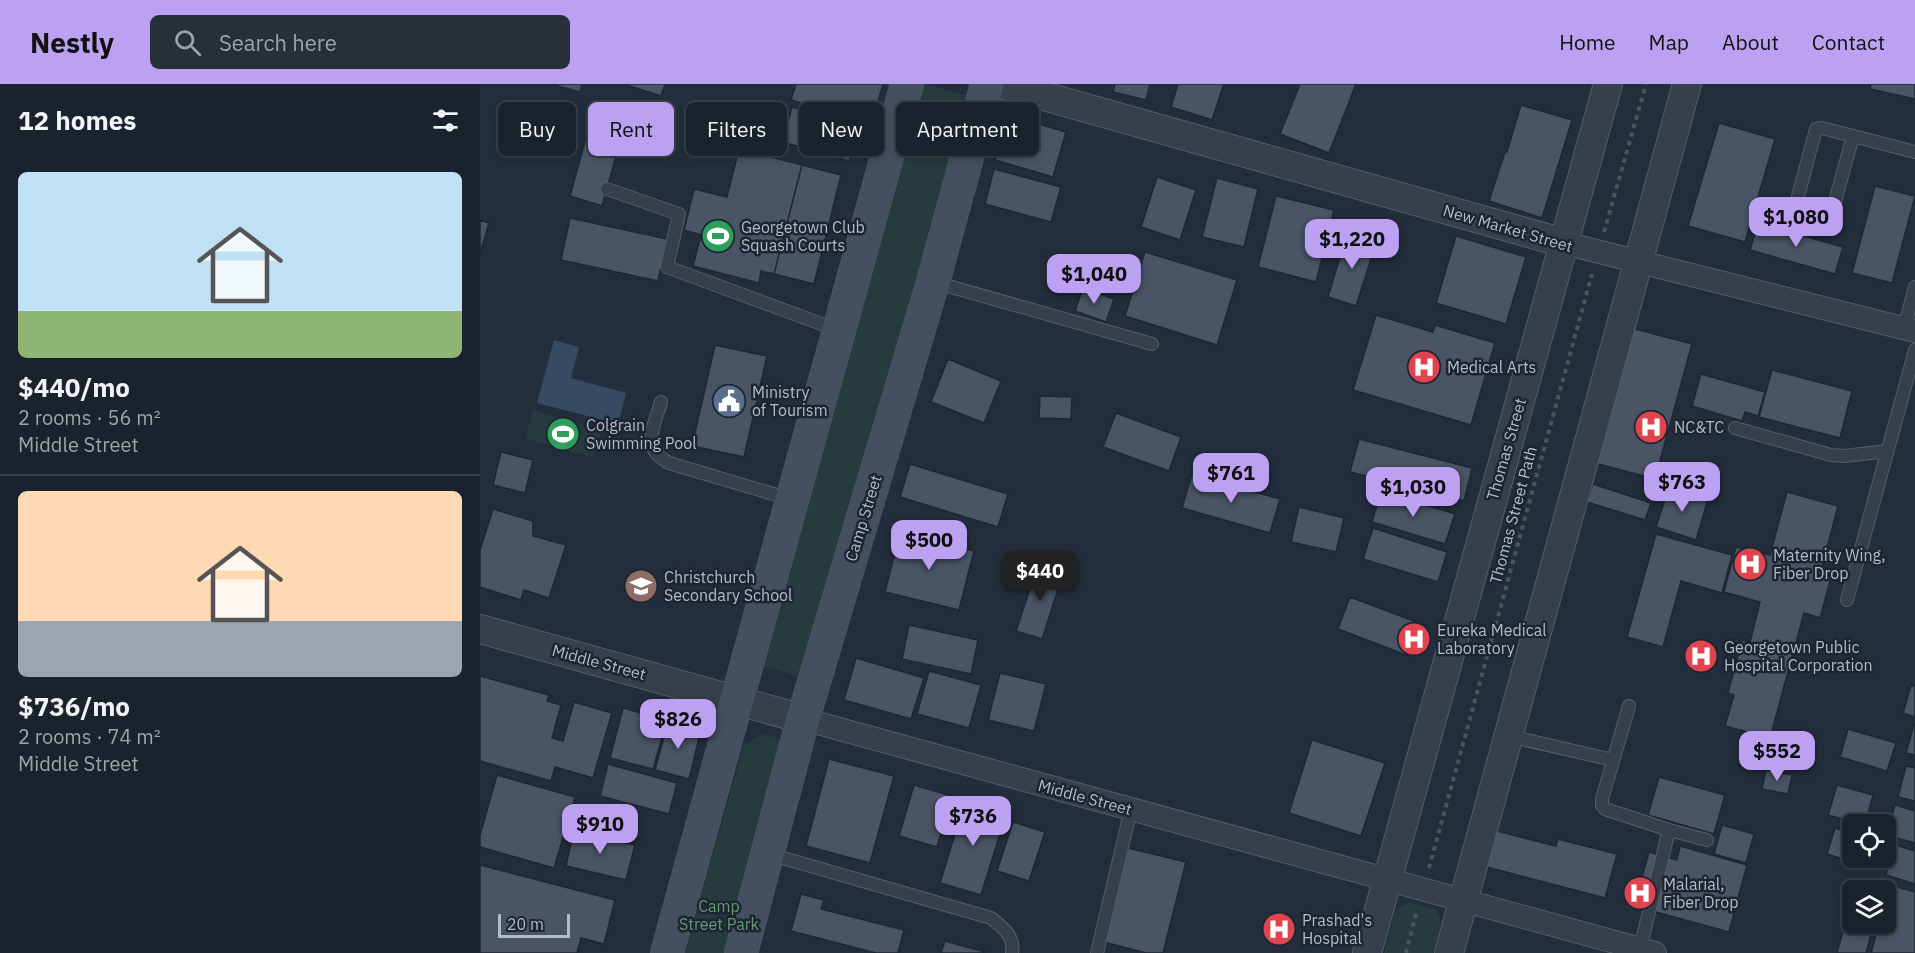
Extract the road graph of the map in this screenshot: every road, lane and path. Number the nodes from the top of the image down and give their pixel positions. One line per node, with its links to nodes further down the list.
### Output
1 (907, 84): 17 (main road)
2 (987, 84): 15 (main road, Camp Street)
3 (1000, 84): 12 (street, New Market Street)
4 (1608, 84): 12 (street, Thomas Street)
5 (1646, 84): 13 (path, Thomas Street Path)
6 (1687, 84): 14 (street)
7 (1853, 136): 8 (lane); 10 (lane); 11 (lane)
8 (1915, 152)
9 (606, 189): 17 (lane)
10 (1792, 219)
11 (1828, 227)
12 (1564, 243): 13 (street, New Market Street); 36 (street, Thomas Street)
13 (1598, 252): 14 (street, New Market Street); 37 (path, Thomas Street Path)
14 (1638, 263): 18 (street, New Market Street); 30 (street)
15 (933, 282): 19 (lane); 29 (main road, Camp Street)
16 (1915, 287): 18 (lane)
17 (839, 330): 24 (main road)
18 (1909, 330)
19 (1152, 344)
20 (1915, 350): 23 (lane)
21 (661, 402): 24 (lane)
22 (1735, 428): 23 (lane)
23 (1888, 451): 25 (lane)
24 (792, 499): 27 (main road)
25 (1847, 600)
26 (480, 629): 27 (street, Middle Street)
27 (737, 700): 29 (street, Middle Street); 40 (main road)
28 (1629, 706): 31 (lane)
29 (803, 719): 32 (street, Middle Street); 35 (main road, Camp Street)
30 (1509, 736): 31 (lane); 38 (street)
31 (1613, 760): 33 (lane)
32 (1131, 809): 36 (street, Middle Street); 43 (lane)
33 (1668, 831): 34 (lane); 39 (lane)
34 (1707, 840)
35 (768, 853): 41 (main road, Camp Street); 42 (lane)
36 (1387, 880): 37 (street, Middle Street); 44 (street, Thomas Street)
37 (1423, 890): 38 (street, Middle Street); 45 (path, Thomas Street Path)
38 (1464, 902): 39 (street, Middle Street); 46 (street)
39 (1648, 951)
40 (667, 953)
41 (741, 953)
42 (1012, 953)
43 (1097, 953)
44 (1367, 953)
45 (1406, 953)
46 (1449, 953)

